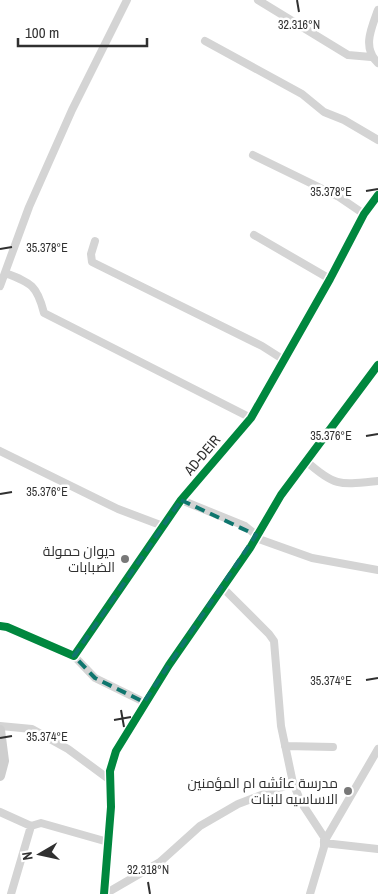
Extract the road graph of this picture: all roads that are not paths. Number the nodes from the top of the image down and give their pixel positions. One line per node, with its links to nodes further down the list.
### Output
1 (127, 0): 13 (street)
2 (258, 0): 5 (street)
3 (378, 10): 5 (street)
4 (205, 41): 7 (street)
5 (371, 56): 6 (street)
6 (378, 63)
7 (378, 140)
8 (253, 156): 10 (street)
9 (378, 195): 10 (street, AD-DEIR)
10 (364, 214): 14 (street, AD-DEIR)
11 (254, 236): 14 (street)
12 (95, 241): 16 (street)
13 (5, 272): 15 (street); 18 (street)
14 (330, 279): 16 (street, AD-DEIR)
15 (0, 286)
16 (284, 360): 18 (street, AD-DEIR)
17 (378, 366): 20 (street)
18 (251, 418): 22 (street, AD-DEIR)
19 (0, 451): 23 (street)
20 (306, 461): 21 (street); 24 (street)
21 (378, 481)
22 (181, 500): 23 (street, AD-DEIR); 24 (street)
23 (162, 526): 28 (street, AD-DEIR)
24 (256, 536): 25 (street); 26 (street)
25 (378, 570)
26 (223, 588): 29 (street); 31 (street)
27 (0, 626): 28 (street)
28 (74, 656): 29 (street)
29 (144, 702): 35 (street)
30 (0, 728): 34 (main road); 35 (street)
31 (285, 746): 32 (street); 36 (street)
32 (333, 747)
33 (378, 749): 40 (street)
34 (0, 776)
35 (110, 780): 39 (street)
36 (293, 783): 39 (street); 40 (street)
37 (0, 812): 38 (street)
38 (31, 826): 39 (street); 42 (street)
39 (108, 842)
40 (324, 842): 41 (street); 43 (street)
41 (378, 848)
42 (11, 894)
43 (310, 894)

